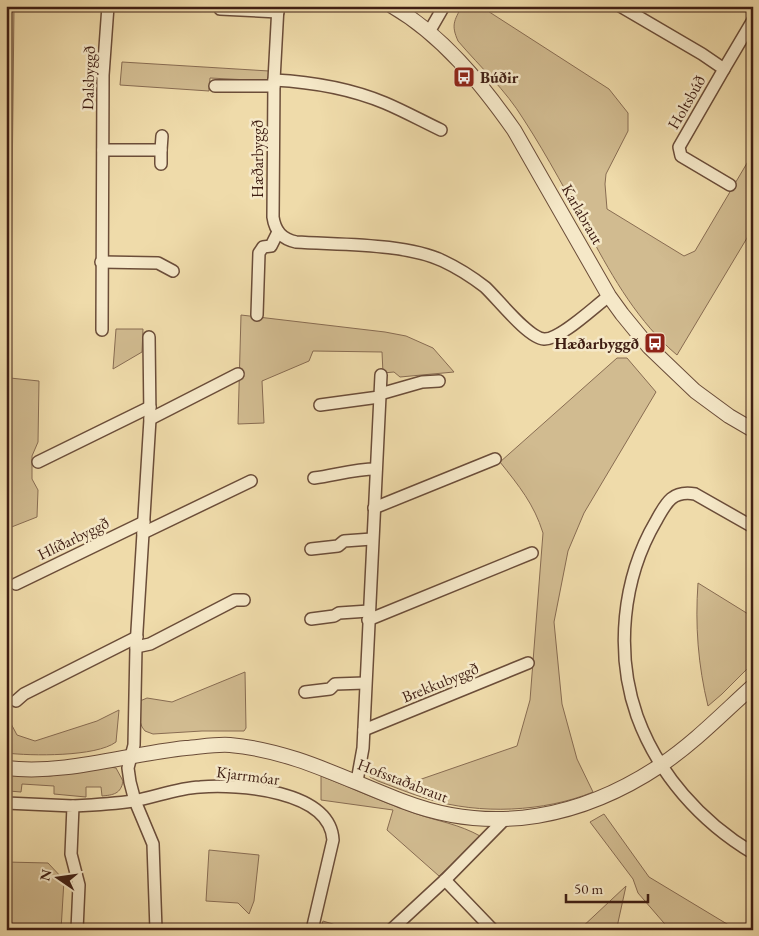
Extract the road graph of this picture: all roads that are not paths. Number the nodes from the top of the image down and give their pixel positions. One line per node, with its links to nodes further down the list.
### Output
1 (108, 6): 14 (street, Dalsbyggð)
2 (392, 6): 8 (street, Karlabraut)
3 (444, 6): 8 (street)
4 (620, 6): 9 (street, Holtsbúð)
5 (220, 9): 6 (street, Hæðarbyggð)
6 (278, 9): 10 (street, Hæðarbyggð)
7 (753, 20): 9 (street, Holtsbúð)
8 (429, 32): 21 (street, Karlabraut)
9 (724, 69): 17 (street, Holtsbúð)
10 (274, 83): 11 (street); 12 (street); 18 (street, Hæðarbyggð)
11 (215, 86)
12 (441, 130)
13 (162, 136): 15 (street)
14 (103, 150): 15 (street); 19 (street, Dalsbyggð)
15 (161, 150): 16 (street)
16 (161, 164)
17 (730, 184)
18 (278, 232): 21 (street); 22 (street)
19 (101, 262): 20 (street); 23 (street, Dalsbyggð)
20 (173, 271)
21 (609, 296): 31 (street, Karlabraut)
22 (257, 315)
23 (102, 330)
24 (149, 337): 30 (street)
25 (238, 374): 30 (street)
26 (380, 375): 28 (street)
27 (439, 381): 28 (street)
28 (380, 396): 29 (street); 34 (street)
29 (320, 405)
30 (150, 413): 33 (street); 39 (street)
31 (753, 430)
32 (495, 459): 37 (street)
33 (38, 462)
34 (376, 469): 35 (street); 37 (street)
35 (314, 478)
36 (251, 481): 39 (street, Hlíðarbyggð)
37 (374, 508): 40 (street)
38 (753, 526): 55 (street)
39 (143, 528): 43 (street, Hlíðarbyggð); 47 (street)
40 (372, 539): 41 (street); 45 (street)
41 (311, 549)
42 (532, 553): 45 (street)
43 (16, 584)
44 (244, 600): 47 (street)
45 (368, 615): 46 (street); 49 (street)
46 (311, 619)
47 (136, 642): 52 (street); 54 (street)
48 (528, 663): 53 (street, Brekkubyggð)
49 (366, 683): 51 (street); 53 (street)
50 (753, 686): 55 (street, Hofsstaðabraut)
51 (305, 692)
52 (16, 701)
53 (364, 730): 57 (street)
54 (130, 756): 56 (street, Hofsstaðabraut); 57 (street, Hofsstaðabraut); 58 (street)
55 (662, 764): 61 (street, Hofsstaðabraut); 62 (street)
56 (6, 768)
57 (357, 781): 61 (street, Hofsstaðabraut)
58 (135, 800): 60 (street, Kjarrmóar); 65 (street); 66 (street, Kjarrmóar)
59 (6, 802): 60 (street, Kjarrmóar)
60 (73, 806): 64 (street)
61 (505, 819): 63 (street)
62 (753, 853)
63 (445, 880): 67 (street); 68 (street)
64 (77, 930)
65 (156, 930)
66 (312, 930)
67 (391, 930)
68 (493, 930)

